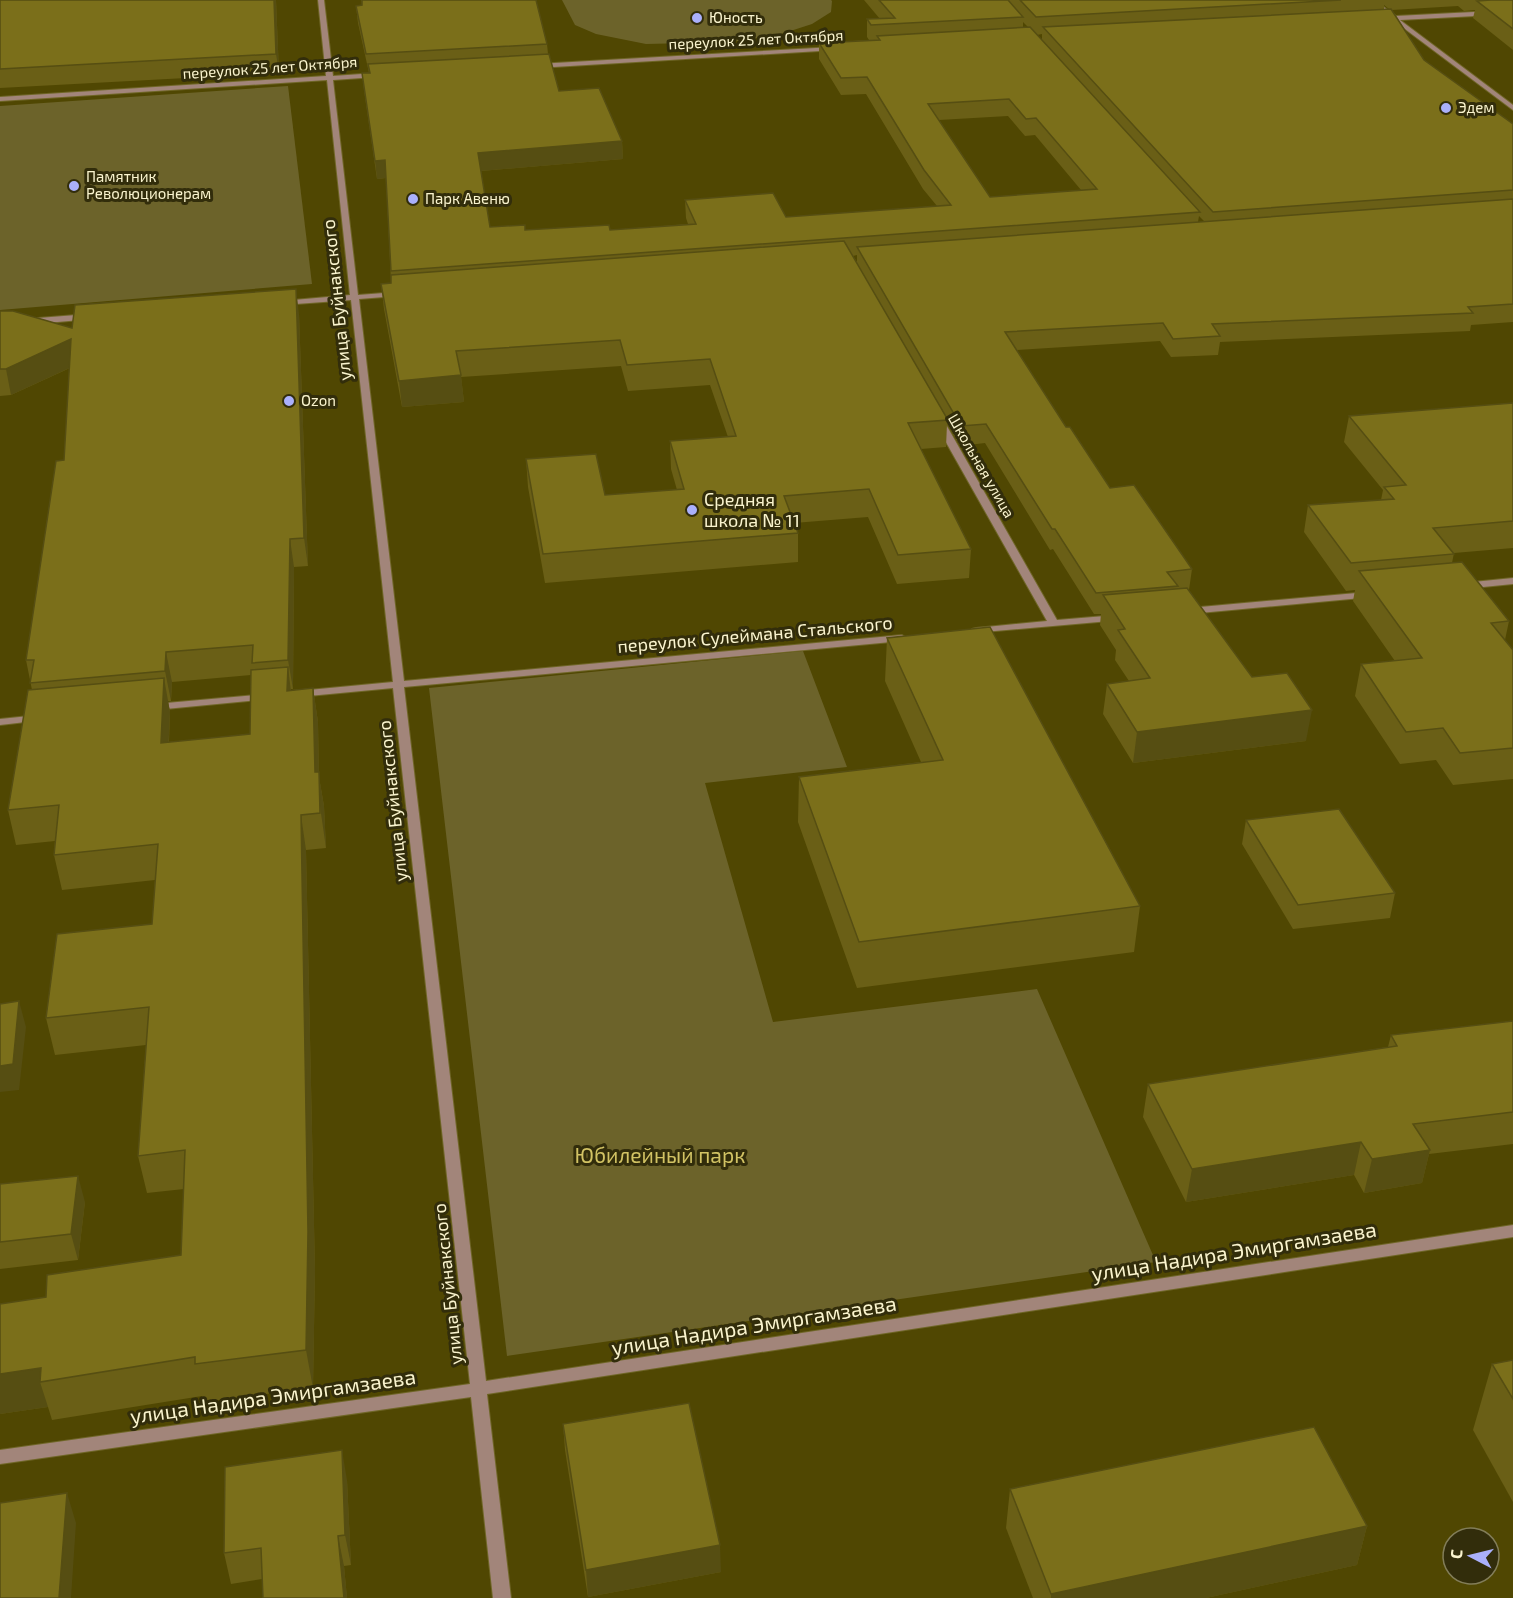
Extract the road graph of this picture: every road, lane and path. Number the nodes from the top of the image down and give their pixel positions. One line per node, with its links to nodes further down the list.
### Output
1 (321, 0): 9 (street, улица Буйнакского)
2 (1370, 0): 4 (street)
3 (1513, 12): 4 (street)
4 (1396, 18): 5 (street); 11 (street)
5 (1372, 20)
6 (841, 49): 7 (street, переулок 25 лет Октября)
7 (532, 66)
8 (389, 75): 9 (street, переулок 25 лет Октября)
9 (330, 78): 10 (street, переулок 25 лет Октября); 13 (street, улица Буйнакского)
10 (0, 99)
11 (1513, 108)
12 (402, 294): 13 (street)
13 (355, 297): 14 (street); 26 (street, улица Буйнакского)
14 (273, 303)
15 (95, 317): 16 (street)
16 (0, 324)
17 (936, 416): 23 (street, Школьная улица)
18 (1513, 581): 19 (street)
19 (1454, 587)
20 (1383, 593): 21 (street)
21 (1172, 613)
22 (1124, 617): 23 (street)
23 (1054, 624): 24 (street)
24 (958, 633)
25 (911, 637): 26 (street, переулок Сулеймана Стальского)
26 (398, 685): 27 (street, переулок Сулеймана Стальского); 31 (street, улица Буйнакского)
27 (141, 708)
28 (47, 717): 29 (street)
29 (0, 722)
30 (1513, 1231): 31 (street, улица Надира Эмиргамзаева)
31 (478, 1389): 32 (street, улица Надира Эмиргамзаева); 33 (street, улица Буйнакского)
32 (0, 1457)
33 (501, 1598)

